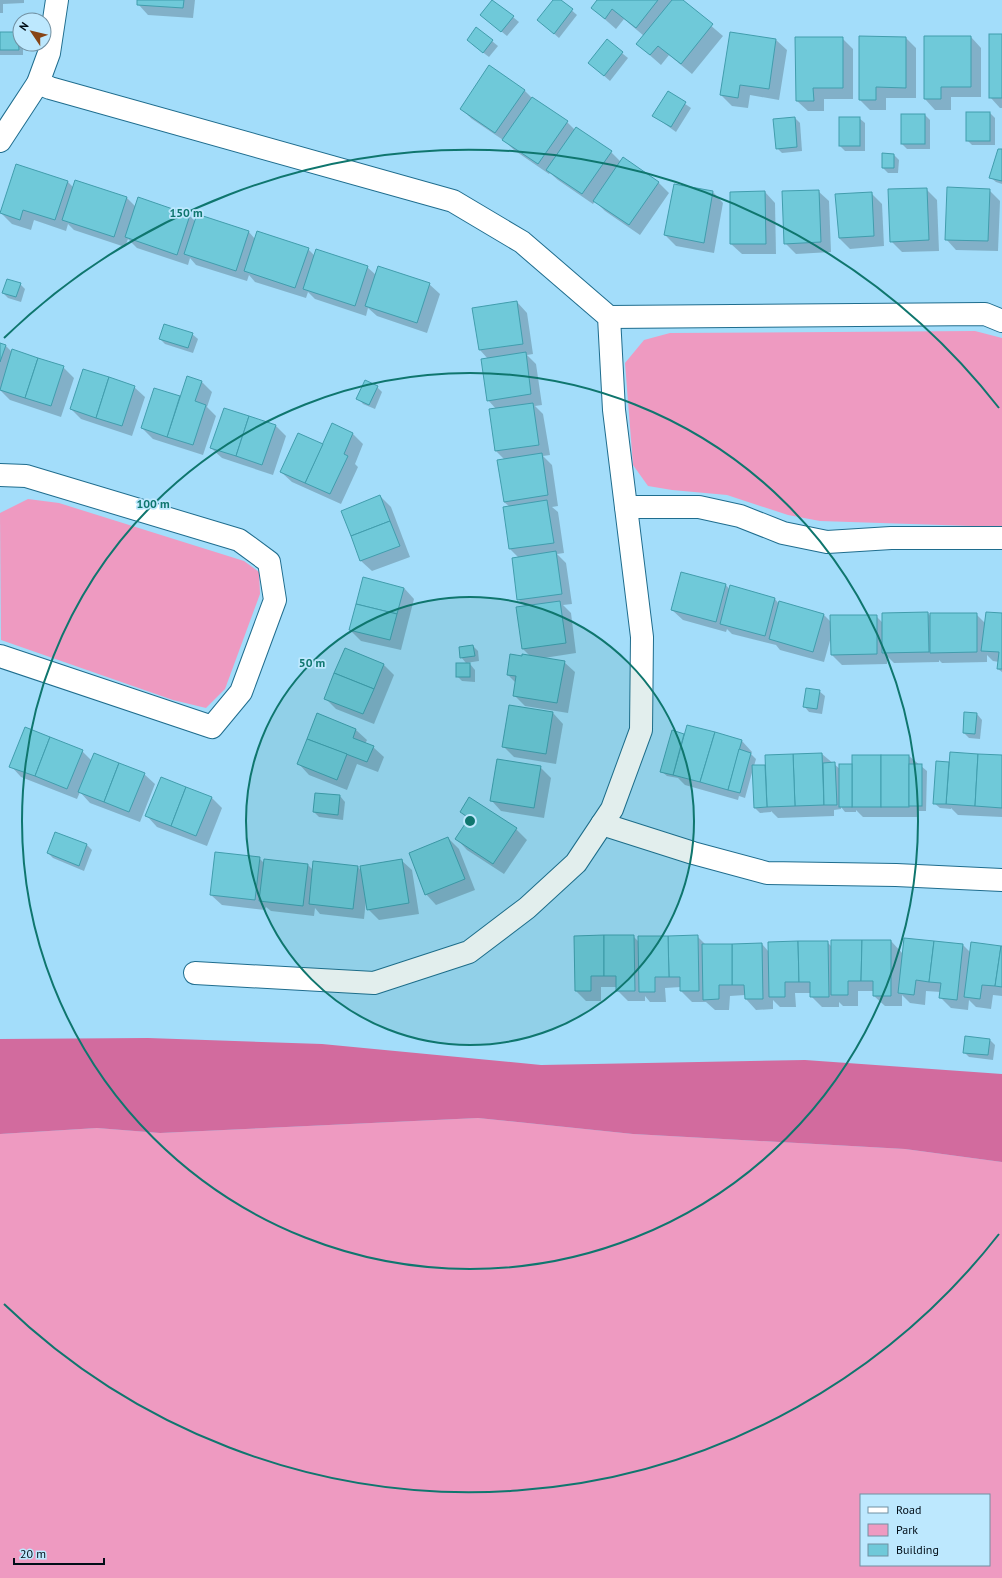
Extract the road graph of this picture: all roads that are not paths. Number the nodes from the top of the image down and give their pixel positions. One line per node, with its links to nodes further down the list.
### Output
1 (57, 0): 2 (street)
2 (38, 83): 3 (street); 4 (street)
3 (0, 141)
4 (609, 317): 5 (street); 7 (street)
5 (1002, 321)
6 (0, 475): 9 (street)
7 (626, 507): 8 (street); 10 (street)
8 (1002, 538)
9 (0, 656)
10 (602, 824): 11 (street); 12 (street)
11 (1002, 880)
12 (195, 973)

